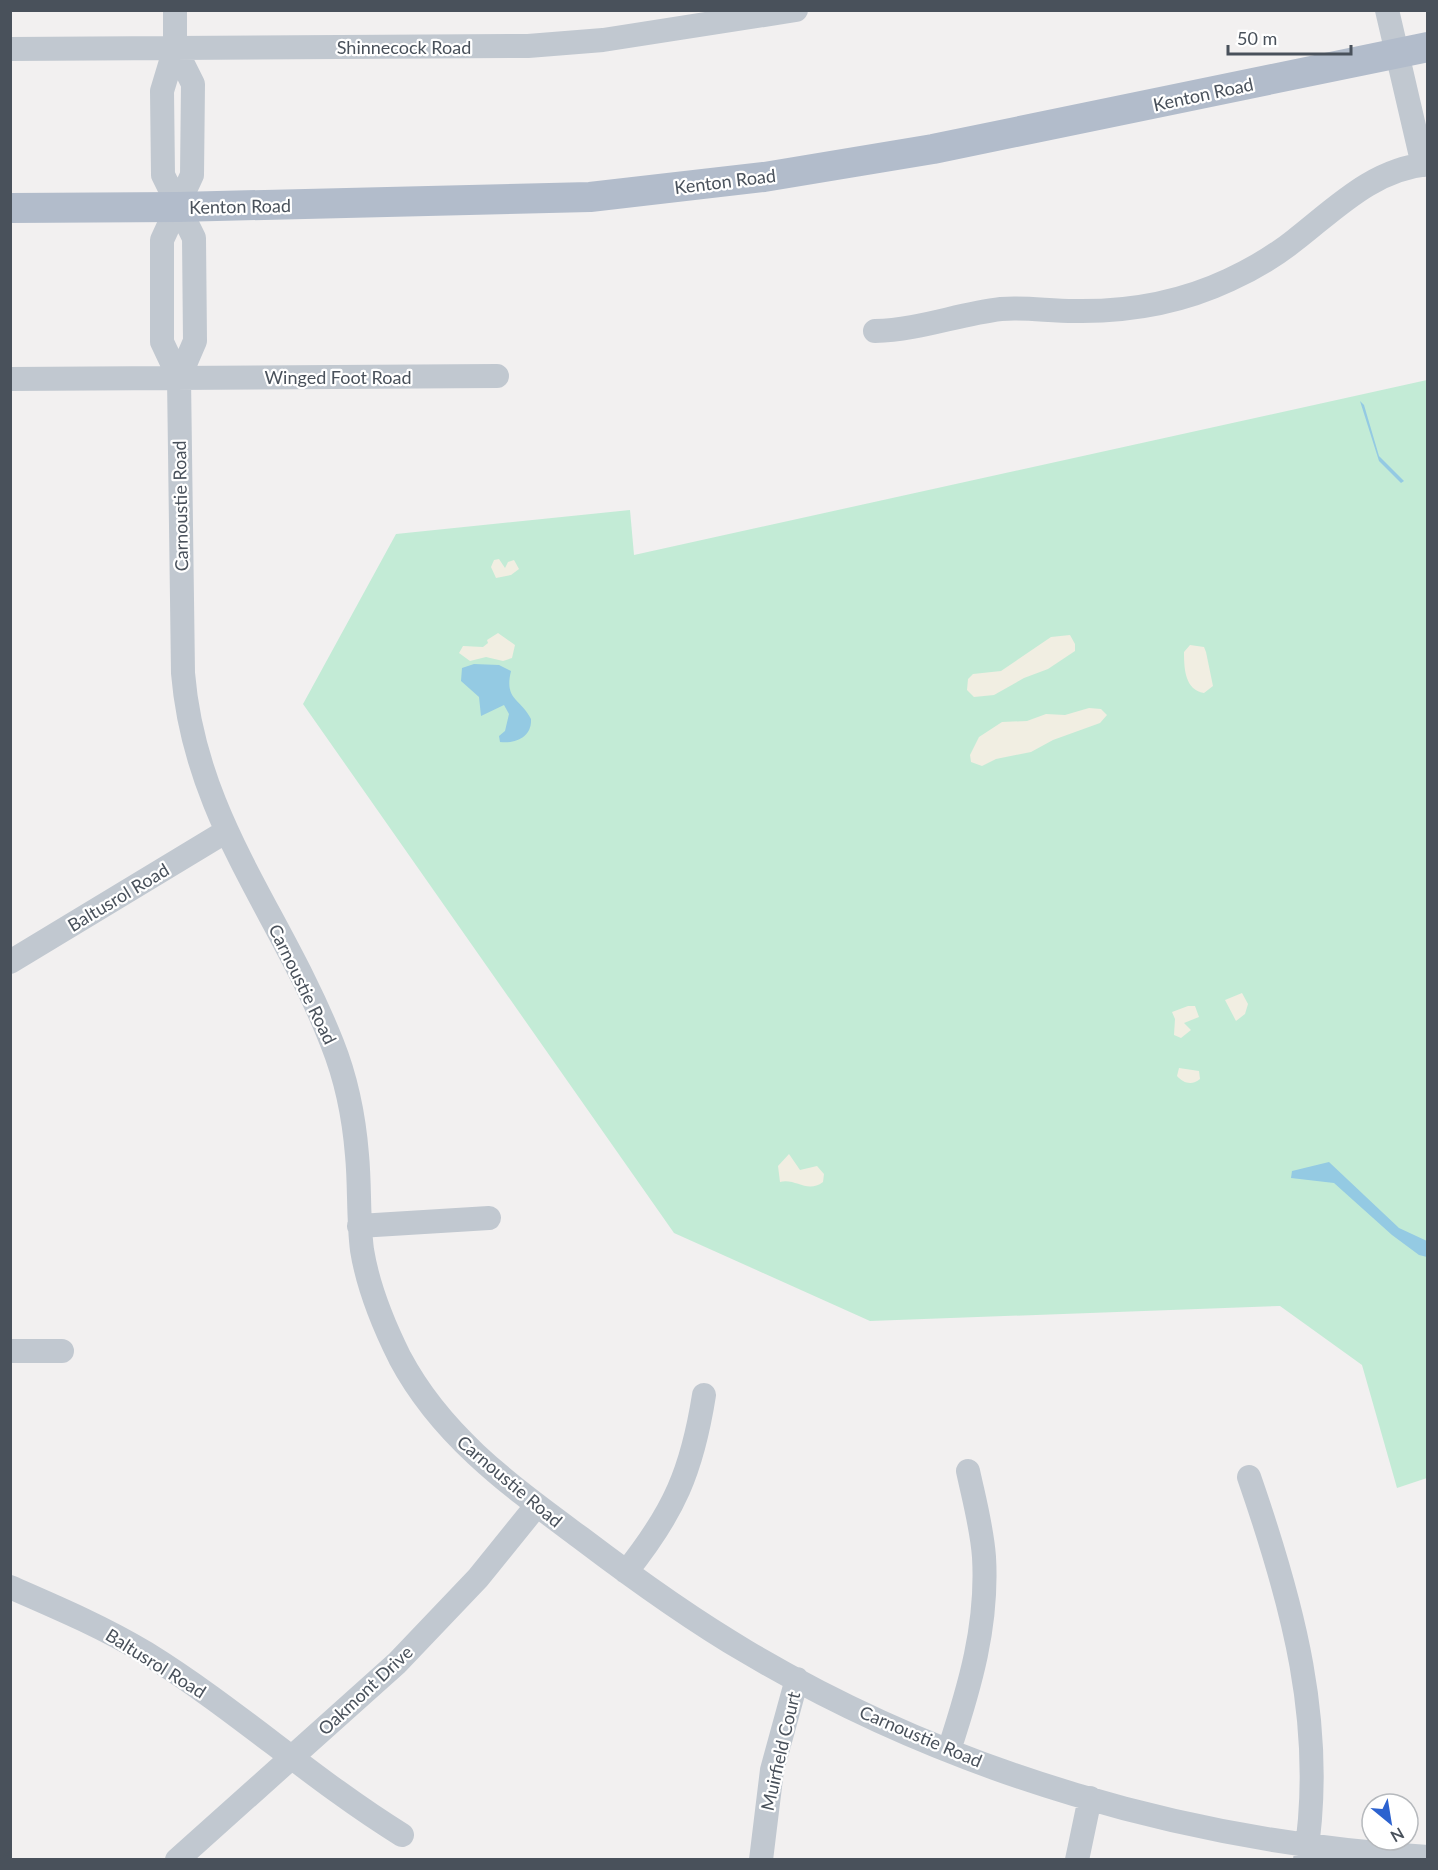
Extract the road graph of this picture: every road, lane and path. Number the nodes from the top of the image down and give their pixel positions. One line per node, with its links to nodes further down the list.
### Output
1 (174, 10): 5 (street)
2 (796, 10): 5 (street, Shinnecock Road)
3 (1387, 10): 7 (street)
4 (1428, 47): 7 (main road, Kenton Road)
5 (175, 48): 6 (street, Shinnecock Road); 9 (street)
6 (10, 50)
7 (1397, 54): 8 (street); 9 (main road, Kenton Road)
8 (1425, 164): 11 (street)
9 (178, 207): 10 (main road, Kenton Road); 13 (street, Carnoustie Road); 13 (street, Carnoustie Road)
10 (10, 208)
11 (876, 331)
12 (497, 376): 13 (street, Winged Foot Road)
13 (178, 378): 14 (street, Winged Foot Road); 15 (street, Carnoustie Road)
14 (10, 379)
15 (225, 832): 16 (street, Baltusrol Road); 18 (street, Carnoustie Road)
16 (10, 962)
17 (489, 1218): 18 (street)
18 (359, 1226): 24 (street, Carnoustie Road)
19 (10, 1351): 20 (street)
20 (62, 1352)
21 (705, 1395): 25 (street)
22 (968, 1471): 28 (street)
23 (1249, 1476): 32 (street)
24 (537, 1505): 25 (street, Carnoustie Road); 29 (street, Oakmont Drive)
25 (626, 1572): 27 (street, Carnoustie Road)
26 (10, 1587): 29 (street, Baltusrol Road)
27 (797, 1679): 28 (street, Carnoustie Road); 35 (street, Muirfield Court)
28 (949, 1750): 30 (street, Carnoustie Road)
29 (290, 1758): 31 (street, Baltusrol Road); 34 (street, Oakmont Drive)
30 (1090, 1798): 32 (street, Carnoustie Road); 36 (street)
31 (402, 1835)
32 (1306, 1853): 33 (street, Carnoustie Road)
33 (1428, 1857)
34 (177, 1860)
35 (761, 1860)
36 (1077, 1860)

